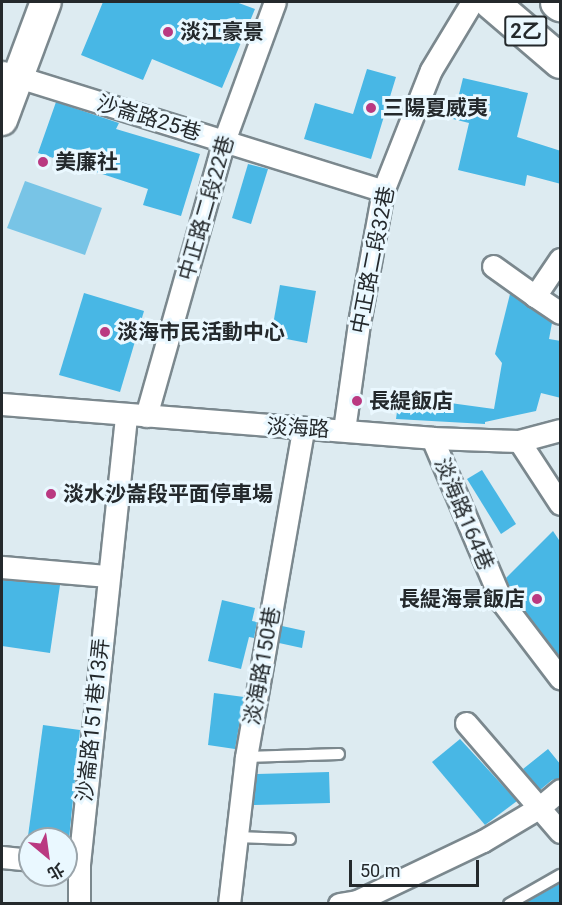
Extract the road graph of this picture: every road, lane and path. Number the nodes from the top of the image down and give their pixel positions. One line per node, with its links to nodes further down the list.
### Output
1 (46, 2): 6 (street)
2 (275, 2): 8 (street, 中正路二段22巷)
3 (472, 2): 9 (street, 中正路二段32巷)
4 (491, 2): 5 (main road, 2乙)
5 (561, 62)
6 (10, 75): 7 (street); 8 (street, 沙崙路25巷)
7 (2, 120)
8 (224, 141): 9 (street, 沙崙路25巷); 15 (street, 中正路二段22巷)
9 (383, 191): 17 (street, 中正路二段32巷)
10 (561, 259): 12 (street)
11 (493, 266): 12 (street)
12 (535, 296): 13 (street)
13 (561, 313)
14 (2, 404): 15 (street, 淡海路)
15 (136, 416): 16 (street, 淡海路); 23 (street, 中正路二段22巷)
16 (303, 430): 17 (street, 淡海路); 27 (street, 淡海路150巷)
17 (344, 430): 19 (street, 淡海路)
18 (561, 430): 20 (street, 淡海路)
19 (432, 438): 20 (street, 淡海路); 24 (street, 淡海路164巷)
20 (519, 441): 21 (street)
21 (561, 504)
22 (2, 567): 23 (street)
23 (107, 576): 30 (street, 沙崙路151巷13弄)
24 (561, 678)
25 (466, 723): 29 (street)
26 (339, 754): 27 (lane)
27 (246, 757): 32 (street, 淡海路150巷)
28 (561, 790): 29 (street)
29 (540, 807): 31 (street); 40 (street)
30 (76, 827)
31 (561, 832)
32 (237, 837): 33 (lane); 39 (street, 淡海路150巷)
33 (290, 839)
34 (2, 857): 35 (street)
35 (18, 859)
36 (561, 875): 41 (lane)
37 (76, 887): 38 (street, 沙崙路151巷13弄)
38 (79, 903)
39 (229, 903)
40 (339, 903)
41 (509, 903)

